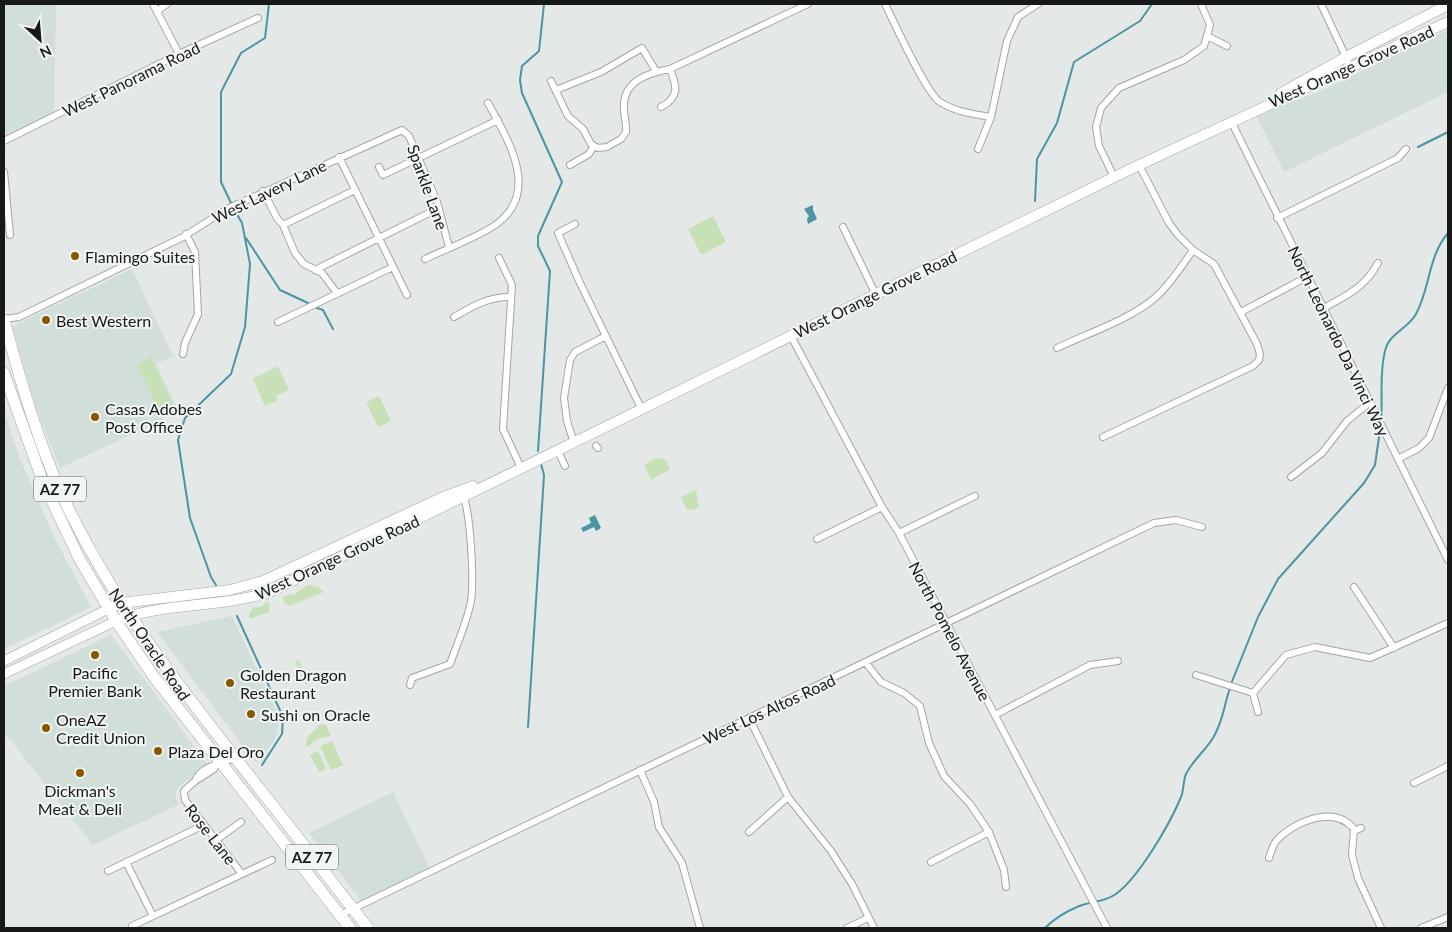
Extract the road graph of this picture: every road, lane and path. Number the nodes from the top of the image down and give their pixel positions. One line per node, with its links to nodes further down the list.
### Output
1 (153, 4): 9 (street)
2 (167, 4): 9 (street)
3 (808, 4): 16 (street)
4 (885, 4): 24 (street)
5 (1038, 4): 24 (street)
6 (1201, 4): 12 (street)
7 (1321, 4): 15 (street)
8 (1448, 5): 15 (main road, West Orange Grove Road)
9 (157, 11): 14 (street)
10 (258, 18): 14 (street, West Panorama Road)
11 (1448, 22): 17 (main road, West Orange Grove Road)
12 (1207, 36): 13 (street); 38 (street)
13 (1227, 46)
14 (179, 54): 28 (street, West Panorama Road)
15 (1346, 57): 17 (street); 23 (main road, West Orange Grove Road)
16 (670, 68): 18 (street); 22 (street)
17 (1350, 69): 23 (main road, West Orange Grove Road)
18 (656, 71): 20 (street); 29 (street)
19 (551, 81): 20 (street)
20 (556, 90): 29 (street)
21 (488, 103): 25 (street)
22 (661, 107)
23 (1255, 110): 26 (main road, West Orange Grove Road)
24 (991, 117): 31 (street)
25 (498, 120): 33 (street); 49 (street)
26 (1231, 121): 35 (main road, West Orange Grove Road); 42 (street, North Leonardo Da Vinci Way)
27 (402, 130): 32 (street, West Lavery Lane); 33 (street, Sparkle Lane)
28 (4, 141)
29 (594, 146): 34 (street)
30 (1406, 148): 42 (street)
31 (978, 149)
32 (339, 157): 39 (street); 40 (street, West Lavery Lane)
33 (417, 158): 36 (street); 41 (street, Sparkle Lane)
34 (570, 164)
35 (1139, 165): 38 (main road, West Orange Grove Road); 50 (street)
36 (378, 167)
37 (4, 172): 47 (street)
38 (1114, 177): 57 (main road, West Orange Grove Road)
39 (355, 190): 44 (street); 48 (street)
40 (263, 191): 44 (street); 46 (street, West Lavery Lane)
41 (439, 208): 48 (street); 49 (street, Sparkle Lane)
42 (1278, 218): 56 (street, North Leonardo Da Vinci Way)
43 (575, 224): 66 (street)
44 (283, 225): 55 (street)
45 (843, 227): 57 (street)
46 (186, 234): 64 (street, West Lavery Lane); 69 (street)
47 (10, 235)
48 (379, 238): 54 (street); 55 (street)
49 (449, 247): 52 (street)
50 (1193, 250): 62 (street); 68 (street)
51 (500, 258): 60 (street)
52 (425, 259)
53 (1378, 263): 61 (street)
54 (393, 267): 58 (street); 59 (street)
55 (315, 270): 58 (street)
56 (1307, 277): 61 (street, North Leonardo Da Vinci Way); 62 (street)
57 (875, 293): 67 (main road, West Orange Grove Road)
58 (337, 294): 65 (street)
59 (407, 295)
60 (510, 297): 63 (street); 79 (street)
61 (1324, 308): 72 (street, North Leonardo Da Vinci Way)
62 (1241, 312): 74 (street)
63 (454, 316)
64 (4, 319): 89 (highway, North Oracle Road / AZ 77)
65 (278, 322)
66 (606, 336): 73 (street); 75 (street)
67 (791, 336): 73 (main road, West Orange Grove Road); 83 (street, North Pomelo Avenue)
68 (1057, 348)
69 (183, 354)
70 (4, 373): 90 (highway, North Oracle Road / AZ 77)
71 (1448, 388): 77 (street)
72 (1369, 403): 77 (street, North Leonardo Da Vinci Way); 80 (street)
73 (642, 410): 75 (main road, West Orange Grove Road)
74 (1104, 437)
75 (574, 443): 76 (main road, West Orange Grove Road)
76 (558, 451): 78 (street); 79 (main road, West Orange Grove Road)
77 (1398, 459): 87 (street, North Leonardo Da Vinci Way)
78 (565, 466)
79 (521, 468): 81 (main road, West Orange Grove Road)
80 (1291, 477)
81 (462, 493): 89 (main road, West Orange Grove Road); 91 (main road, West Orange Grove Road); 101 (street)
82 (975, 496): 85 (street)
83 (882, 507): 85 (street, North Pomelo Avenue); 86 (street)
84 (1202, 527): 94 (street, West Los Altos Road)
85 (899, 533): 94 (street, North Pomelo Avenue)
86 (817, 539)
87 (1448, 558)
88 (1354, 587): 95 (street)
89 (121, 603): 90 (main road, West Orange Grove Road); 91 (highway, North Oracle Road / AZ 77)
90 (108, 609): 92 (highway, North Oracle Road / AZ 77); 96 (main road, West Orange Grove Road)
91 (129, 616): 92 (main road, West Orange Grove Road); 106 (highway, North Oracle Road / AZ 77)
92 (116, 621): 99 (main road, West Orange Grove Road); 107 (highway, North Oracle Road / AZ 77)
93 (1448, 623): 95 (street)
94 (945, 624): 98 (street, West Los Altos Road); 104 (street, North Pomelo Avenue)
95 (1394, 648): 102 (street)
96 (4, 661)
97 (1118, 661): 104 (street)
98 (866, 663): 105 (street, West Los Altos Road); 117 (street)
99 (4, 674)
100 (1196, 675): 102 (street)
101 (410, 685)
102 (1253, 693): 103 (street)
103 (1258, 712)
104 (995, 714): 137 (street, North Pomelo Avenue)
105 (749, 718): 109 (street, West Los Altos Road); 111 (street)
106 (234, 758): 107 (street); 126 (highway, North Oracle Road / AZ 77)
107 (218, 764): 113 (street, Rose Lane); 127 (highway, North Oracle Road / AZ 77)
108 (1448, 766): 110 (street)
109 (640, 770): 126 (street, West Los Altos Road); 134 (street)
110 (1414, 783)
111 (788, 797): 116 (street); 130 (street)
112 (241, 822): 118 (street)
113 (204, 825): 118 (street, Rose Lane); 121 (street)
114 (1361, 828): 115 (street)
115 (1354, 831): 119 (street); 138 (street)
116 (749, 832)
117 (988, 832): 122 (street); 125 (street)
118 (216, 840): 124 (street, Rose Lane)
119 (1268, 858)
120 (272, 860): 124 (street)
121 (126, 862): 123 (street); 128 (street)
122 (931, 862)
123 (108, 871)
124 (242, 874): 128 (street)
125 (1006, 886)
126 (353, 909): 127 (street, West Los Altos Road); 133 (highway, North Oracle Road / AZ 77)
127 (340, 915): 132 (highway, North Oracle Road / AZ 77)
128 (153, 916): 131 (street)
129 (1448, 917): 139 (street)
130 (868, 918): 135 (street); 136 (street)
131 (132, 926)
132 (350, 928)
133 (368, 928)
134 (700, 928)
135 (847, 928)
136 (874, 928)
137 (1107, 928)
138 (1382, 928)
139 (1421, 928)

